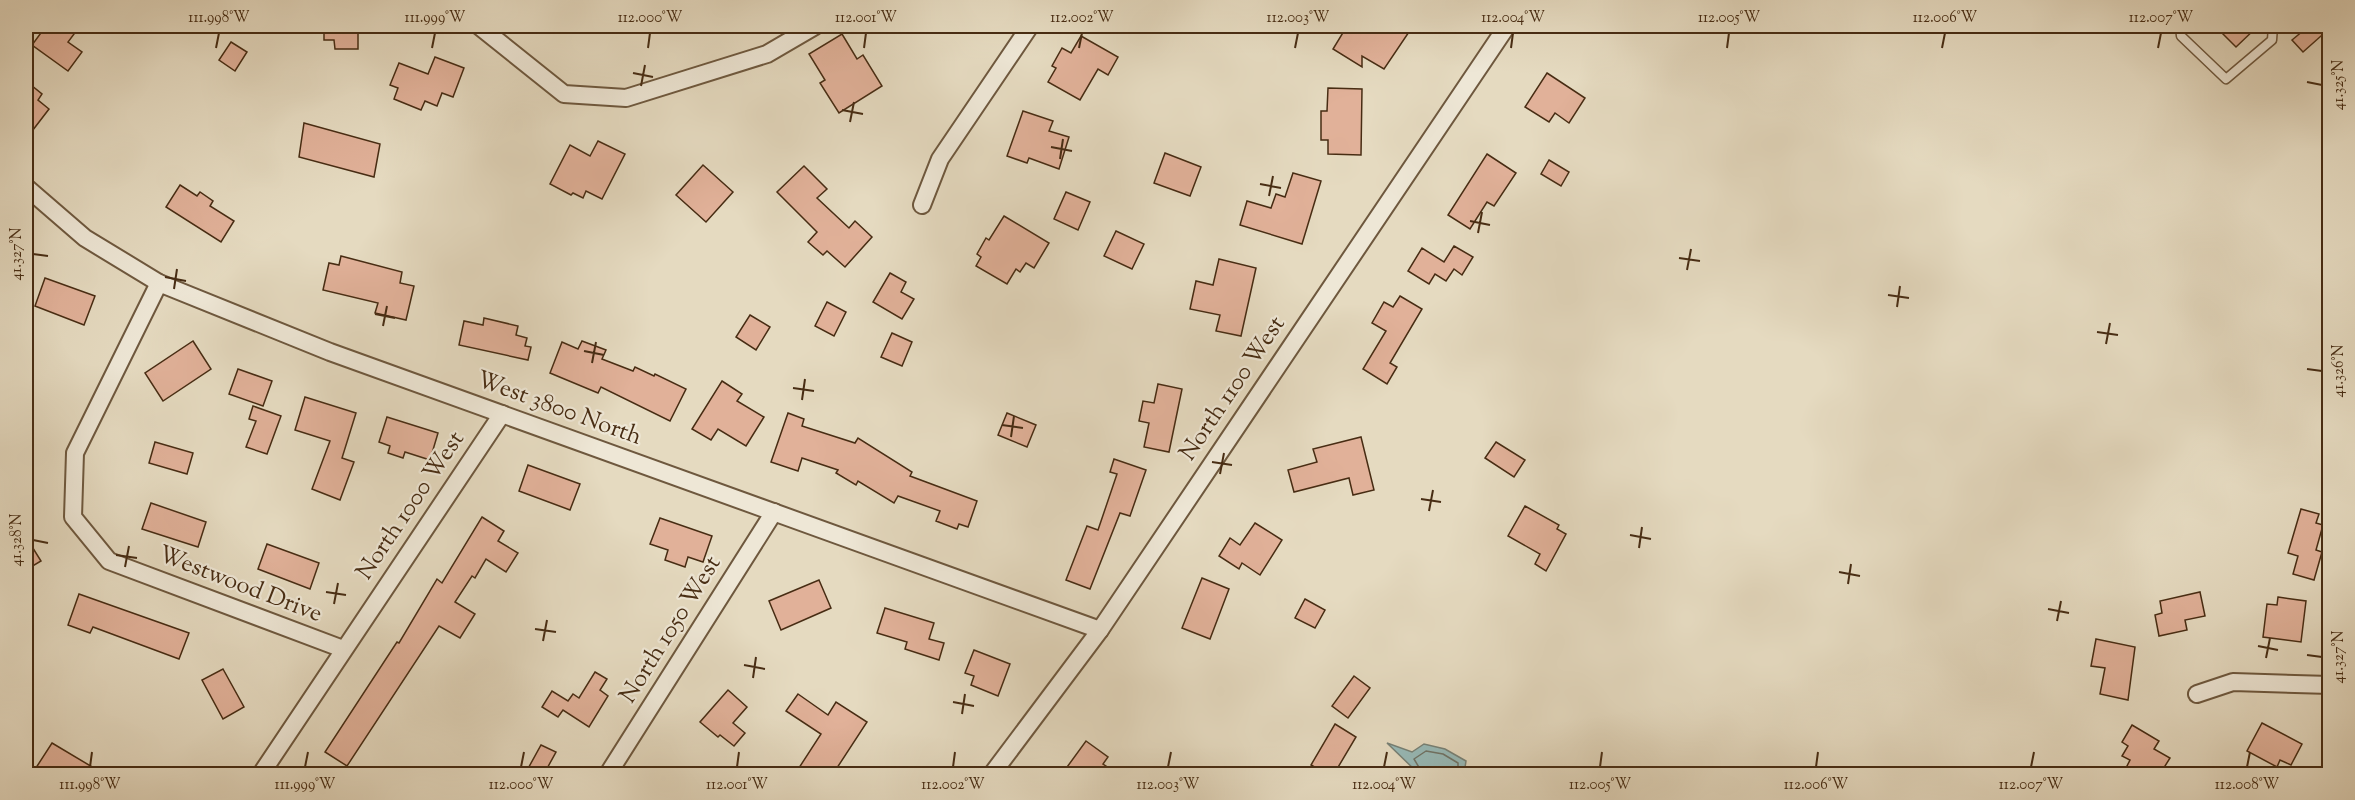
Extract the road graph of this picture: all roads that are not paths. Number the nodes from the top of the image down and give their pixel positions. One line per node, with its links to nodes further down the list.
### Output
1 (479, 26): 2 (street)
2 (815, 26)
3 (1030, 26): 8 (street)
4 (1507, 26): 12 (street, North 1100 West)
5 (2180, 26): 6 (lane)
6 (2273, 26)
7 (26, 187): 9 (street, West 3800 North)
8 (922, 205)
9 (159, 283): 10 (street, West 3800 North); 13 (street, Westwood Drive)
10 (502, 414): 11 (street, West 3800 North); 13 (street, North 1000 West)
11 (774, 512): 12 (street, West 3800 North); 17 (street, North 1050 West)
12 (1100, 630): 18 (street, North 1100 West)
13 (343, 649): 16 (street, North 1000 West)
14 (2330, 685): 15 (street)
15 (2197, 694)
16 (261, 774)
17 (608, 774)
18 (992, 774)

